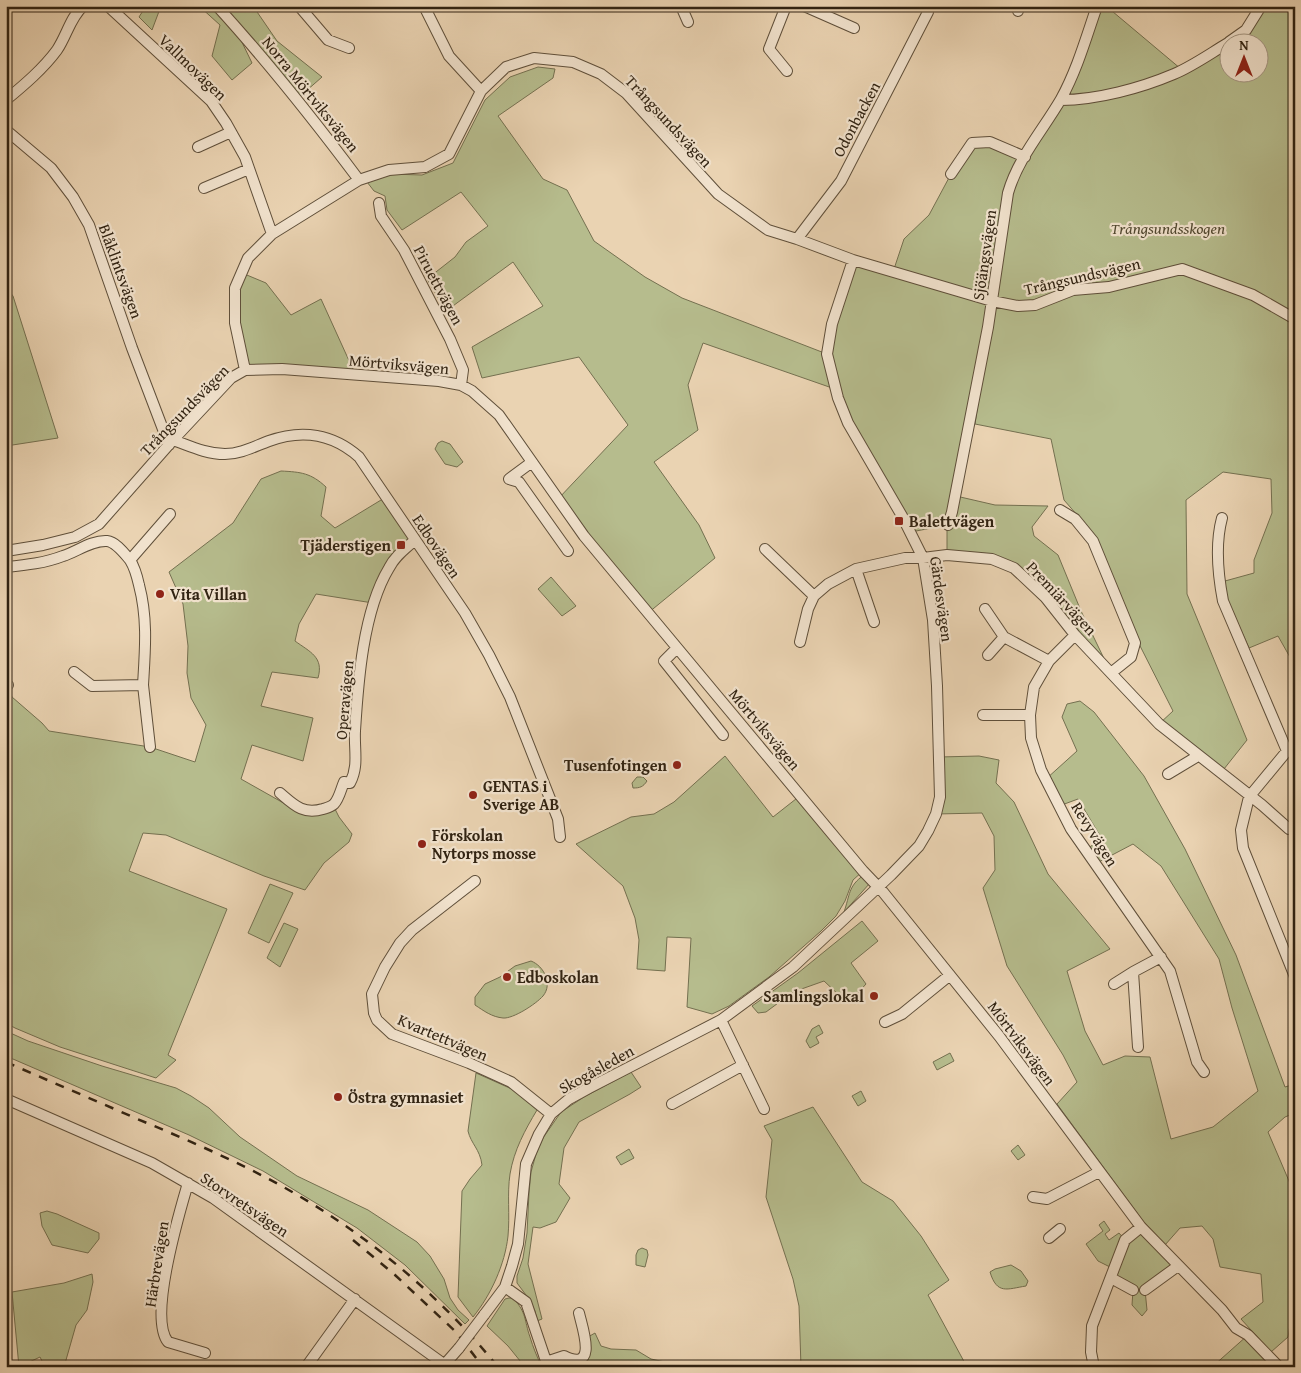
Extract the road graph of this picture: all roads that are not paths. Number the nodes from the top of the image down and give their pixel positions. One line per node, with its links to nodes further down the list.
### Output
1 (83, 6): 20 (street)
2 (108, 6): 23 (street, Vallmovägen)
3 (217, 6): 28 (street, Norra Mörtviksvägen)
4 (299, 6): 16 (street)
5 (437, 6): 12 (street)
6 (681, 6): 13 (street)
7 (786, 6): 18 (street)
8 (804, 6): 14 (street)
9 (928, 6): 32 (street, Odonbacken)
10 (1097, 6): 21 (street, Sjöängsvägen)
11 (1261, 6): 15 (street)
12 (426, 9): 19 (street)
13 (688, 22)
14 (854, 28)
15 (1243, 32)
16 (349, 48)
17 (1218, 49): 21 (street)
18 (787, 71)
19 (480, 91): 28 (street, Trångsundsvägen); 32 (street, Trångsundsvägen)
20 (6, 100)
21 (1061, 100): 25 (street, Sjöängsvägen)
22 (6, 130): 38 (street, Blåklintsvägen)
23 (231, 132): 24 (street); 26 (street, Vallmovägen)
24 (198, 147)
25 (1025, 157): 27 (street); 34 (street, Sjöängsvägen)
26 (249, 169): 29 (street); 31 (street, Vallmovägen)
27 (951, 174)
28 (359, 180): 31 (street, Trångsundsvägen)
29 (204, 188)
30 (379, 203): 37 (street, Piruettvägen)
31 (272, 234): 36 (street, Trångsundsvägen)
32 (797, 239): 33 (street, Trångsundsvägen)
33 (853, 260): 34 (street, Trångsundsvägen); 48 (street, Gärdesvägen)
34 (992, 302): 35 (street, Trångsundsvägen); 43 (street, Sjöängsvägen)
35 (1295, 319)
36 (245, 370): 37 (street, Mörtviksvägen); 38 (street, Trångsundsvägen)
37 (461, 385): 39 (street, Mörtviksvägen)
38 (171, 443): 44 (street, Edbovägen); 46 (street, Trångsundsvägen)
39 (532, 462): 47 (street); 58 (street, Mörtviksvägen)
40 (1060, 510): 62 (street)
41 (170, 514): 49 (street)
42 (1222, 518): 68 (street)
43 (948, 525)
44 (415, 540): 71 (street, Operavägen); 74 (street, Edbovägen)
45 (766, 549): 52 (street)
46 (6, 551)
47 (568, 551)
48 (923, 558): 51 (street); 55 (street, Premiärvägen); 76 (street, Gärdesvägen)
49 (130, 560): 50 (street); 63 (street)
50 (6, 567)
51 (856, 569): 52 (street); 54 (street)
52 (814, 596): 57 (street)
53 (986, 609): 56 (street)
54 (874, 622)
55 (1075, 635): 60 (street, Revyvägen); 62 (street, Premiärvägen)
56 (1004, 637): 59 (street); 60 (street)
57 (800, 642)
58 (677, 648): 66 (street); 76 (street, Mörtviksvägen)
59 (988, 655)
60 (1049, 661): 65 (street, Revyvägen)
61 (74, 672): 63 (street)
62 (1111, 673): 69 (street, Premiärvägen)
63 (143, 685): 67 (street)
64 (983, 715): 65 (street)
65 (1030, 715): 77 (street, Revyvägen)
66 (723, 735)
67 (150, 747)
68 (1291, 750): 72 (street)
69 (1198, 756): 70 (street); 72 (street, Premiärvägen)
70 (1168, 774)
71 (280, 793)
72 (1249, 796): 73 (street, Premiärvägen); 80 (street)
73 (1289, 829)
74 (560, 837)
75 (475, 881): 90 (street, Kvartettvägen)
76 (878, 886): 79 (street, Mörtviksvägen); 82 (street, Skogåsleden)
77 (1160, 957): 78 (street); 86 (street, Revyvägen)
78 (1133, 972): 81 (street); 84 (street)
79 (950, 975): 83 (street); 91 (street, Mörtviksvägen)
80 (1295, 977)
81 (1114, 984)
82 (721, 1020): 85 (street); 90 (street, Skogåsleden)
83 (885, 1022)
84 (1138, 1047)
85 (742, 1065): 88 (street); 89 (street)
86 (1204, 1072)
87 (6, 1099): 92 (street, Storvretsvägen)
88 (672, 1104)
89 (764, 1110)
90 (551, 1114): 99 (street, Skogåsleden)
91 (1099, 1172): 93 (street); 94 (street, Mörtviksvägen)
92 (188, 1183): 102 (street, Storvretsvägen); 104 (street, Härbrevägen)
93 (1033, 1198)
94 (1141, 1227): 97 (street, Mörtviksvägen); 98 (street)
95 (1060, 1229): 96 (street)
96 (1049, 1238)
97 (1178, 1266): 101 (street); 109 (street, Mörtviksvägen)
98 (1111, 1278): 100 (street); 108 (street)
99 (505, 1287): 105 (street); 106 (street, Skogåsleden, bridge)
100 (1133, 1290)
101 (1145, 1290)
102 (355, 1299): 106 (street, Storvretsvägen); 107 (street)
103 (578, 1313): 105 (street)
104 (205, 1353)
105 (547, 1364)
106 (447, 1366)
107 (306, 1367)
108 (1094, 1367)
109 (1279, 1367)

